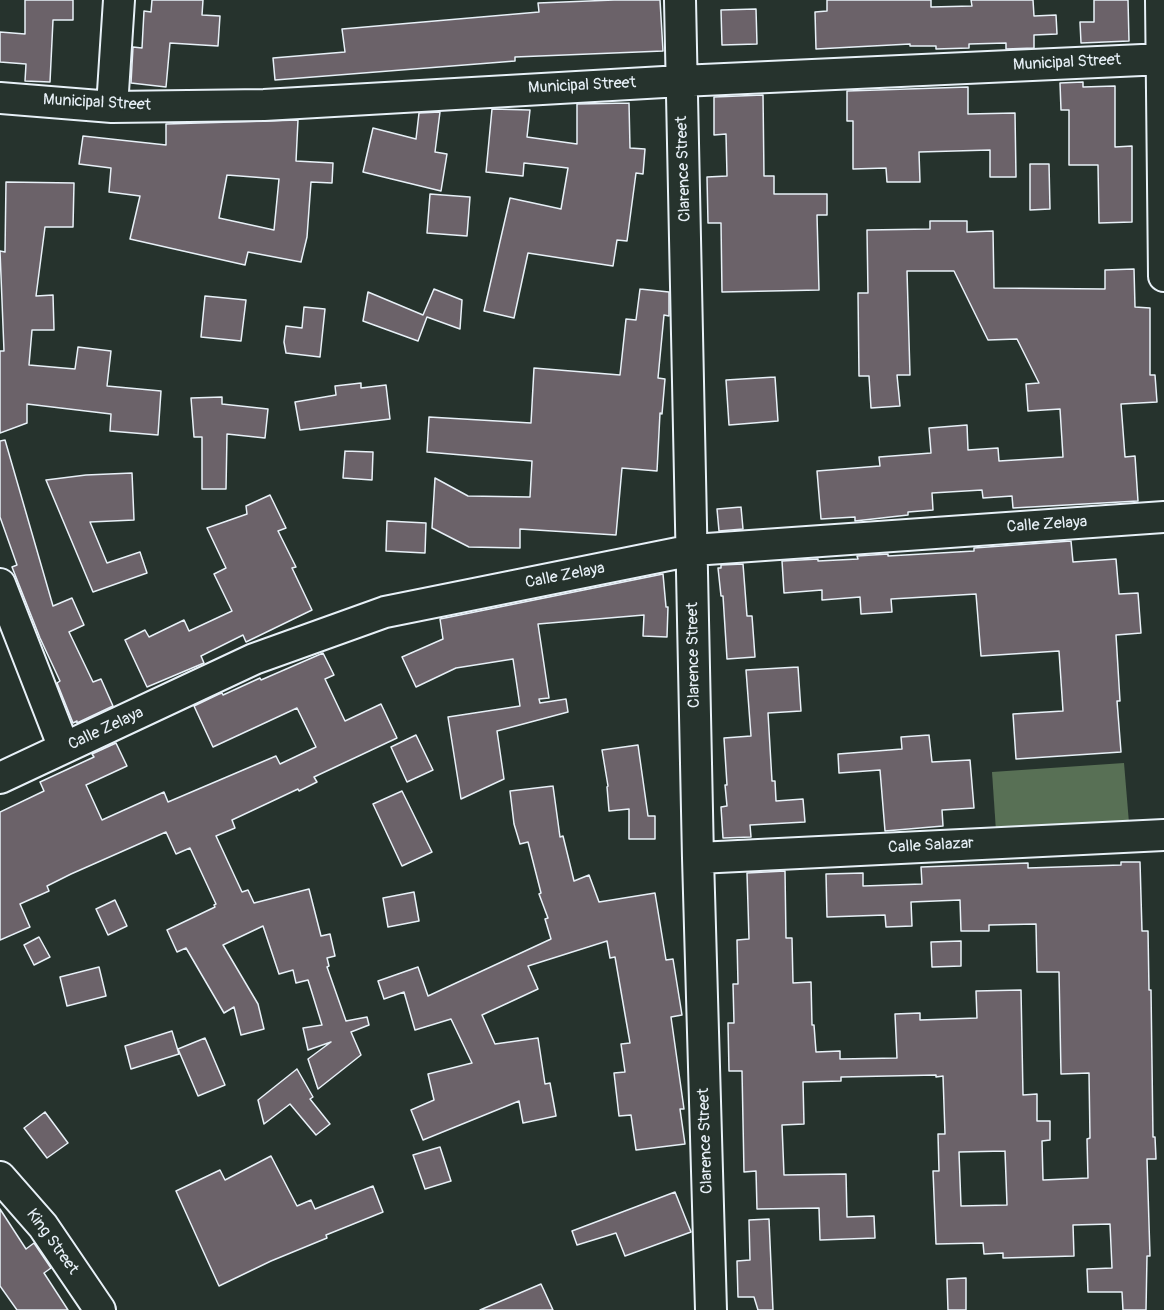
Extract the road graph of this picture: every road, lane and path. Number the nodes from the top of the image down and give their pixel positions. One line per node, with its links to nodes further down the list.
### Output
1 (119, 0): 7 (street)
2 (680, 0): 5 (street, Clarence Street)
3 (1161, 0): 4 (street)
4 (1163, 59): 5 (street, Municipal Street); 8 (street)
5 (681, 81): 7 (street, Municipal Street); 10 (street, Clarence Street)
6 (0, 98): 7 (street, Municipal Street)
7 (112, 107)
8 (1164, 276)
9 (1164, 517): 10 (street, Calle Zelaya)
10 (693, 550): 12 (street, Calle Zelaya); 17 (street, Clarence Street)
11 (0, 584): 12 (street)
12 (64, 748): 13 (street, Calle Zelaya)
13 (0, 778)
14 (1164, 829): 15 (street)
15 (1164, 835): 16 (street); 17 (street, Calle Salazar)
16 (1164, 842)
17 (698, 858): 20 (street, Clarence Street)
18 (0, 1177): 19 (street, King Street)
19 (100, 1310)
20 (711, 1310)

